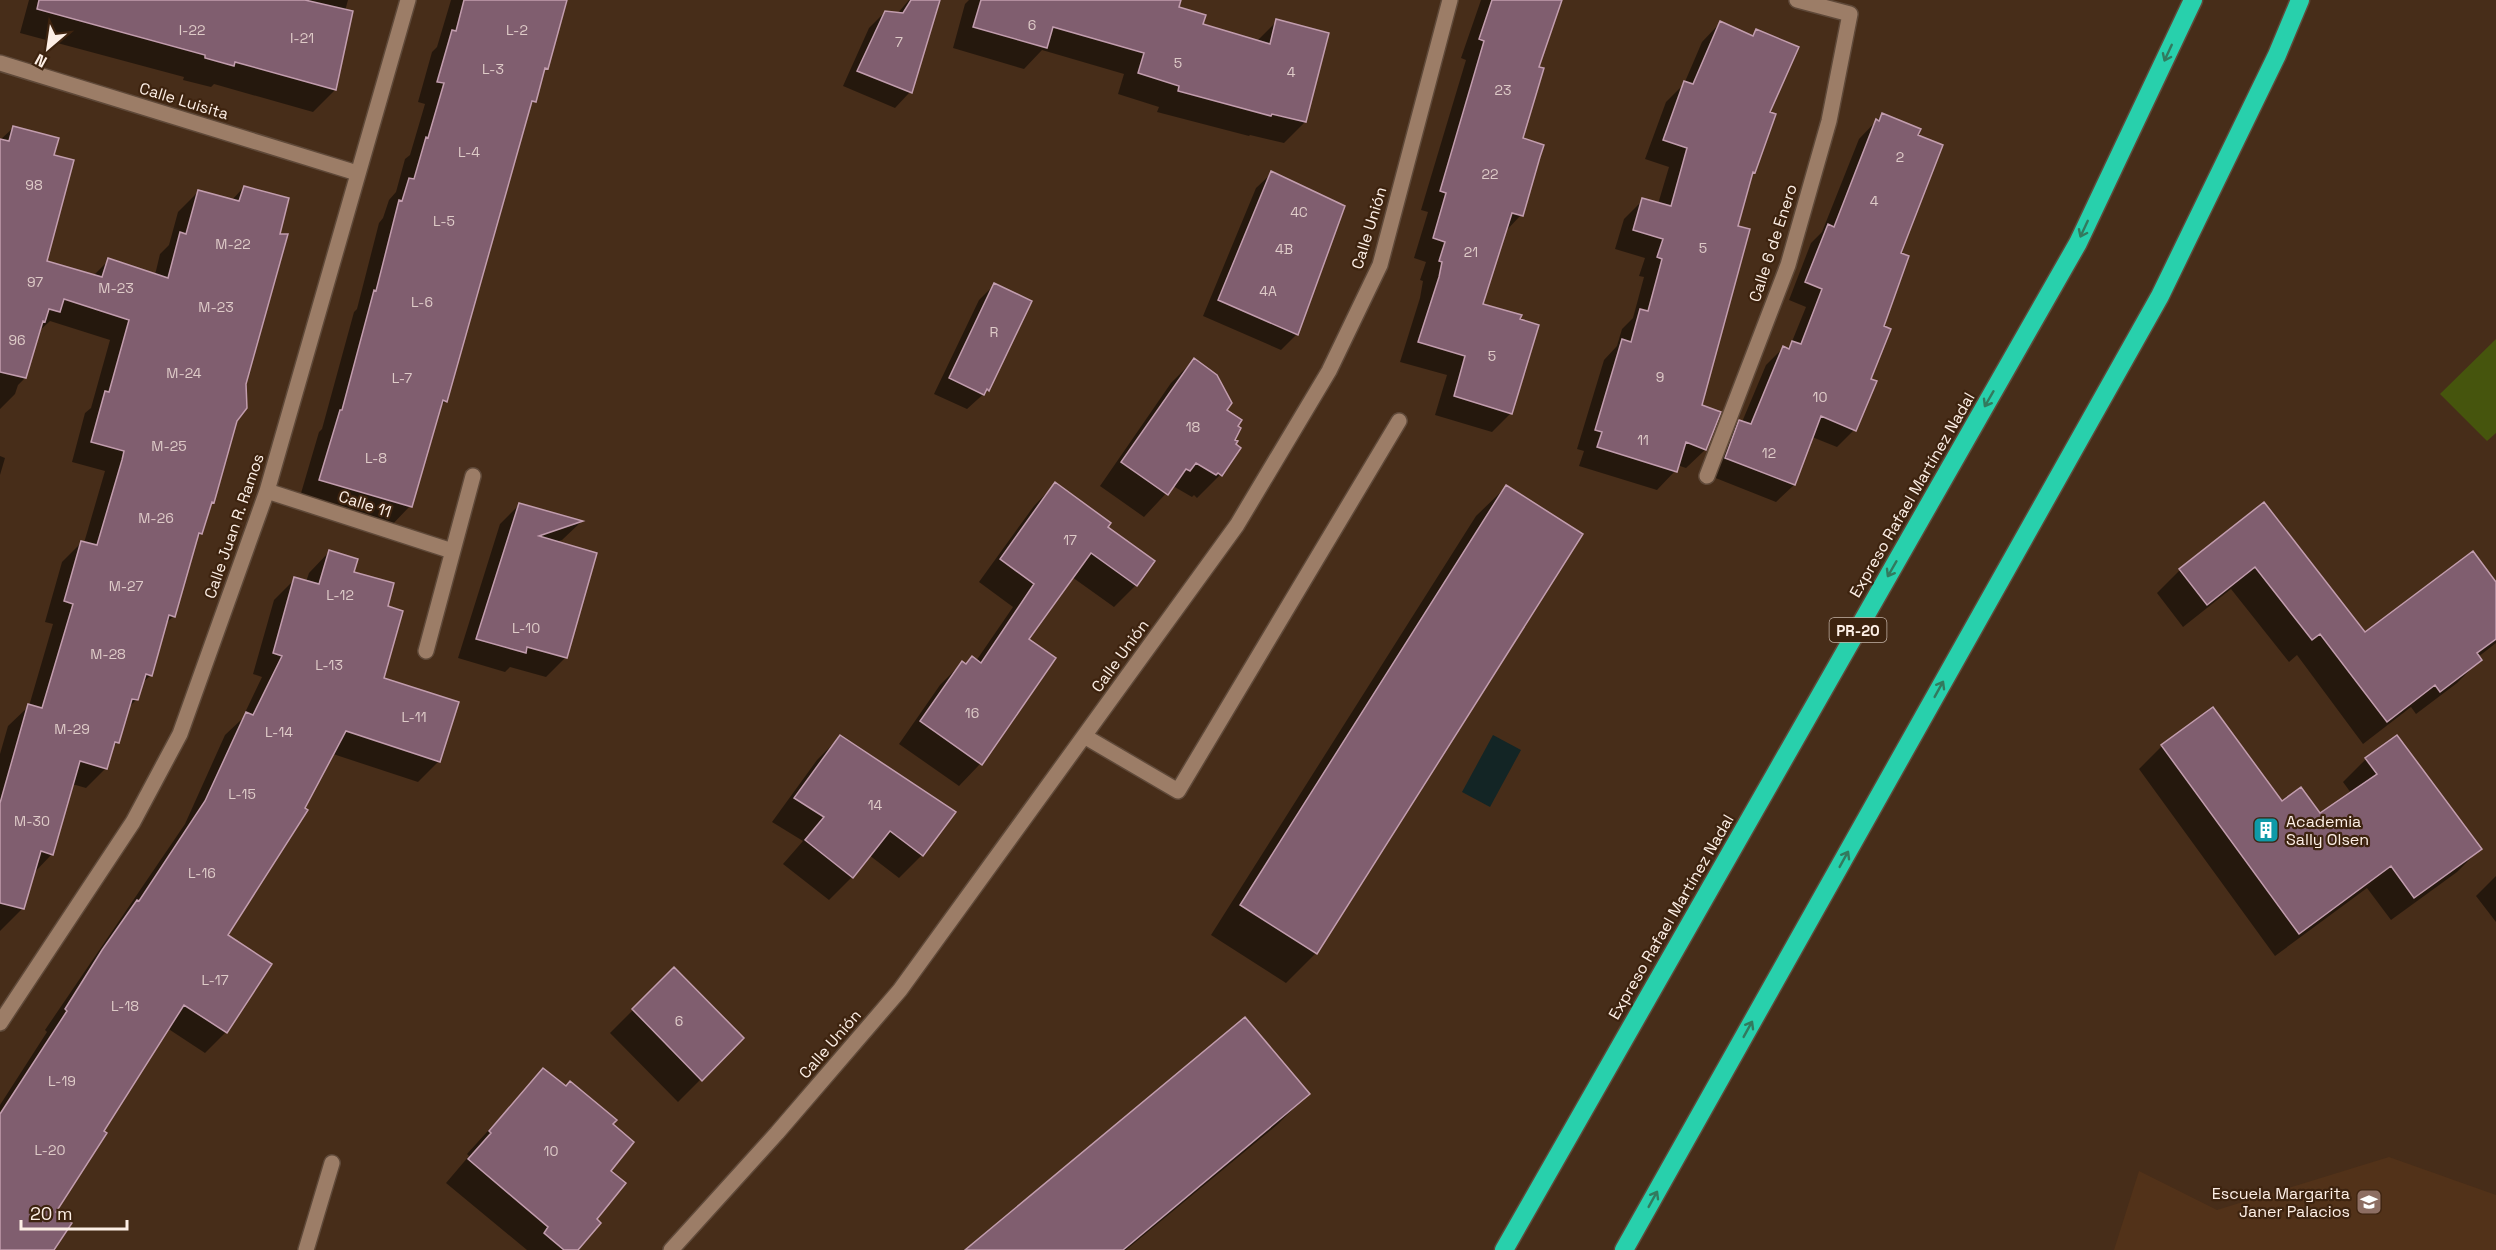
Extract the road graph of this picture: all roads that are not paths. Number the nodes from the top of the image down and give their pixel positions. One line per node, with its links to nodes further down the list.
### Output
1 (408, 0): 7 (street, Calle Juan R. Ramos)
2 (1450, 0): 14 (street, Calle Unión)
3 (1797, 0): 10 (street, Calle 6 de Enero)
4 (2193, 0): 19 (highway, Expreso Rafael Martínez Nadal / PR-20, one-way to 19)
5 (2300, 0): 20 (highway, one-way to 5)
6 (0, 63): 7 (street, Calle Luisita)
7 (357, 173): 11 (street, Calle Juan R. Ramos)
8 (1400, 421): 14 (street)
9 (472, 476): 12 (street)
10 (1707, 476)
11 (267, 491): 12 (street, Calle 11); 15 (street, Calle Juan R. Ramos)
12 (452, 551): 13 (street)
13 (426, 651)
14 (1084, 736): 18 (street, Calle Unión)
15 (0, 1023)
16 (332, 1163): 17 (street)
17 (306, 1250)
18 (671, 1250)
19 (1504, 1250)
20 (1624, 1250)

